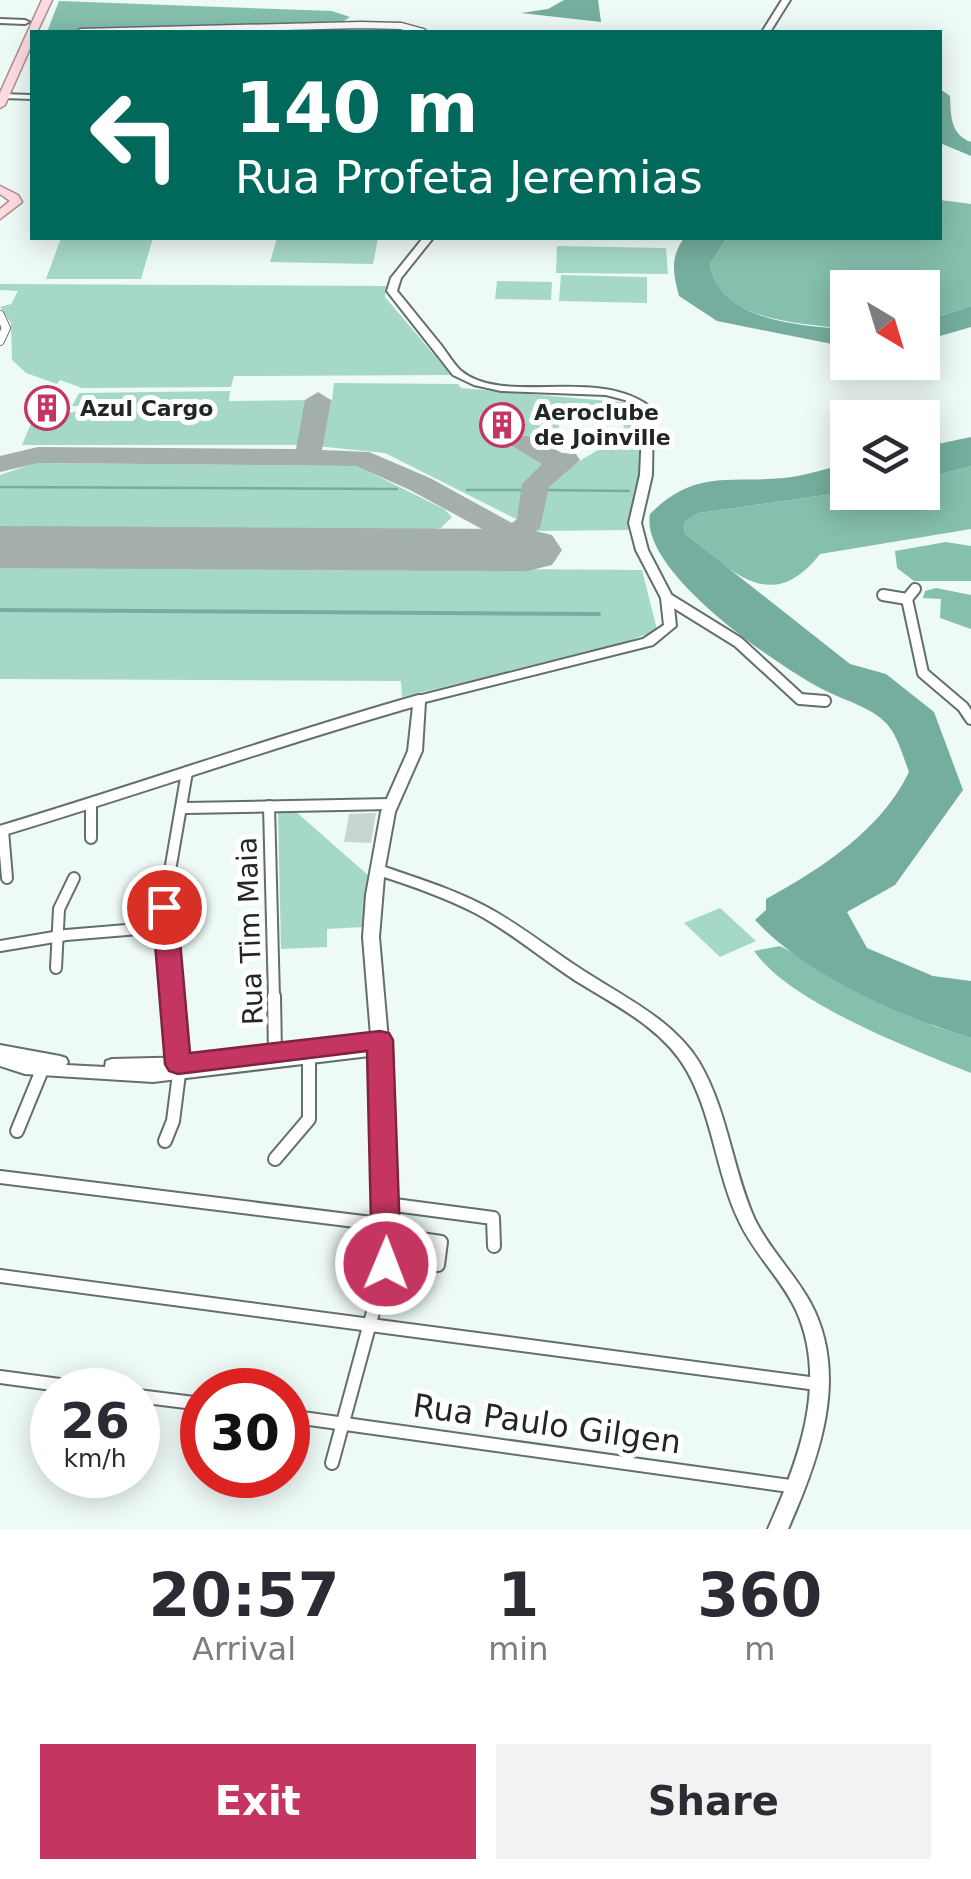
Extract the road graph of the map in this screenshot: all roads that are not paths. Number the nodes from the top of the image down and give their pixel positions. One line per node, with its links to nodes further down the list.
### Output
1 (786, 0): 8 (street)
2 (39, 4): 4 (main road); 5 (main road)
3 (0, 21): 4 (street)
4 (25, 22): 10 (main road)
5 (33, 30)
6 (161, 30): 7 (street)
7 (416, 30)
8 (767, 30)
9 (30, 37): 10 (main road)
10 (20, 47): 11 (main road); 13 (main road)
11 (0, 76)
12 (30, 97): 13 (street)
13 (2, 101)
14 (0, 189): 15 (main road)
15 (0, 215)
16 (426, 240): 21 (street)
17 (0, 315): 18 (street)
18 (0, 341)
19 (915, 588): 22 (street)
20 (883, 595): 22 (street)
21 (667, 598): 23 (street); 24 (street)
22 (907, 599): 25 (street)
23 (419, 700): 26 (street); 28 (street)
24 (826, 701)
25 (971, 720)
26 (187, 772): 27 (street); 30 (street)
27 (91, 804): 31 (street); 32 (street)
28 (390, 804): 29 (street); 33 (street)
29 (269, 806): 30 (street); 42 (street, Rua Tim Maia)
30 (186, 808): 36 (street)
31 (2, 831): 34 (street)
32 (91, 838)
33 (377, 869): 40 (street); 59 (street)
34 (7, 878)
35 (74, 878): 37 (street)
36 (164, 927): 37 (street); 45 (street)
37 (59, 936): 38 (street); 39 (street)
38 (0, 946)
39 (56, 968)
40 (380, 1045): 42 (street); 44 (street); 51 (street)
41 (0, 1051): 45 (street)
42 (275, 1054): 45 (street)
43 (0, 1060): 46 (street)
44 (308, 1060): 45 (street); 49 (street)
45 (178, 1069): 46 (street); 48 (street)
46 (42, 1070): 47 (street)
47 (17, 1131)
48 (165, 1141)
49 (274, 1159)
50 (0, 1178): 52 (street)
51 (387, 1204): 52 (street); 53 (street)
52 (388, 1230): 54 (street); 56 (street)
53 (494, 1246)
54 (438, 1265)
55 (0, 1276): 56 (street)
56 (370, 1325): 59 (street); 61 (street)
57 (0, 1376): 58 (street)
58 (30, 1380)
59 (817, 1384): 63 (street)
60 (310, 1419): 61 (street, Rua Paulo Gilgen)
61 (343, 1424): 62 (street); 63 (street, Rua Paulo Gilgen)
62 (332, 1463)
63 (798, 1487): 64 (street)
64 (778, 1529)

